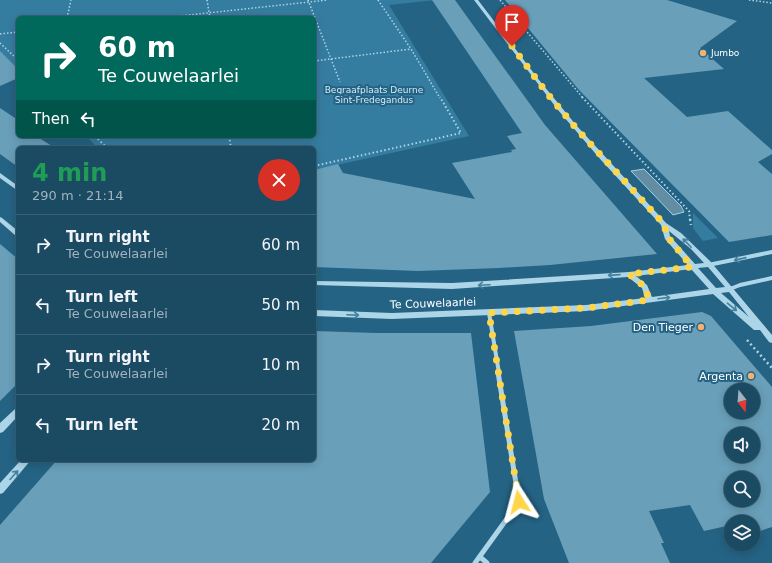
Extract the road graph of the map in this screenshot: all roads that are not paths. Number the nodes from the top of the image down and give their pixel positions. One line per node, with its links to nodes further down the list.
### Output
1 (476, 0): 5 (street)
2 (0, 175): 3 (street)
3 (16, 187)
4 (0, 220): 6 (street)
5 (664, 224): 8 (street, one-way to 5); 9 (street)
6 (16, 232)
7 (772, 252): 8 (street, one-way to 8)
8 (708, 265): 9 (street, Te Couwelaarlei); 13 (street)
9 (692, 267): 10 (street, Te Couwelaarlei); 14 (street)
10 (629, 274): 12 (street, Te Couwelaarlei, one-way to 12); 15 (street)
11 (772, 278): 13 (street)
12 (316, 282)
13 (730, 289): 14 (street, Te Couwelaarlei); 18 (street)
14 (715, 292): 15 (street, Te Couwelaarlei, one-way to 14); 18 (street, one-way to 18)
15 (649, 300): 17 (street, Te Couwelaarlei)
16 (316, 313): 17 (street, Te Couwelaarlei, one-way to 17)
17 (489, 313): 23 (street)
18 (772, 341)
19 (16, 413): 20 (street)
20 (0, 429)
21 (25, 462): 22 (street, one-way to 21)
22 (0, 490)
23 (480, 557): 24 (street); 25 (street)
24 (474, 563)
25 (487, 563)

